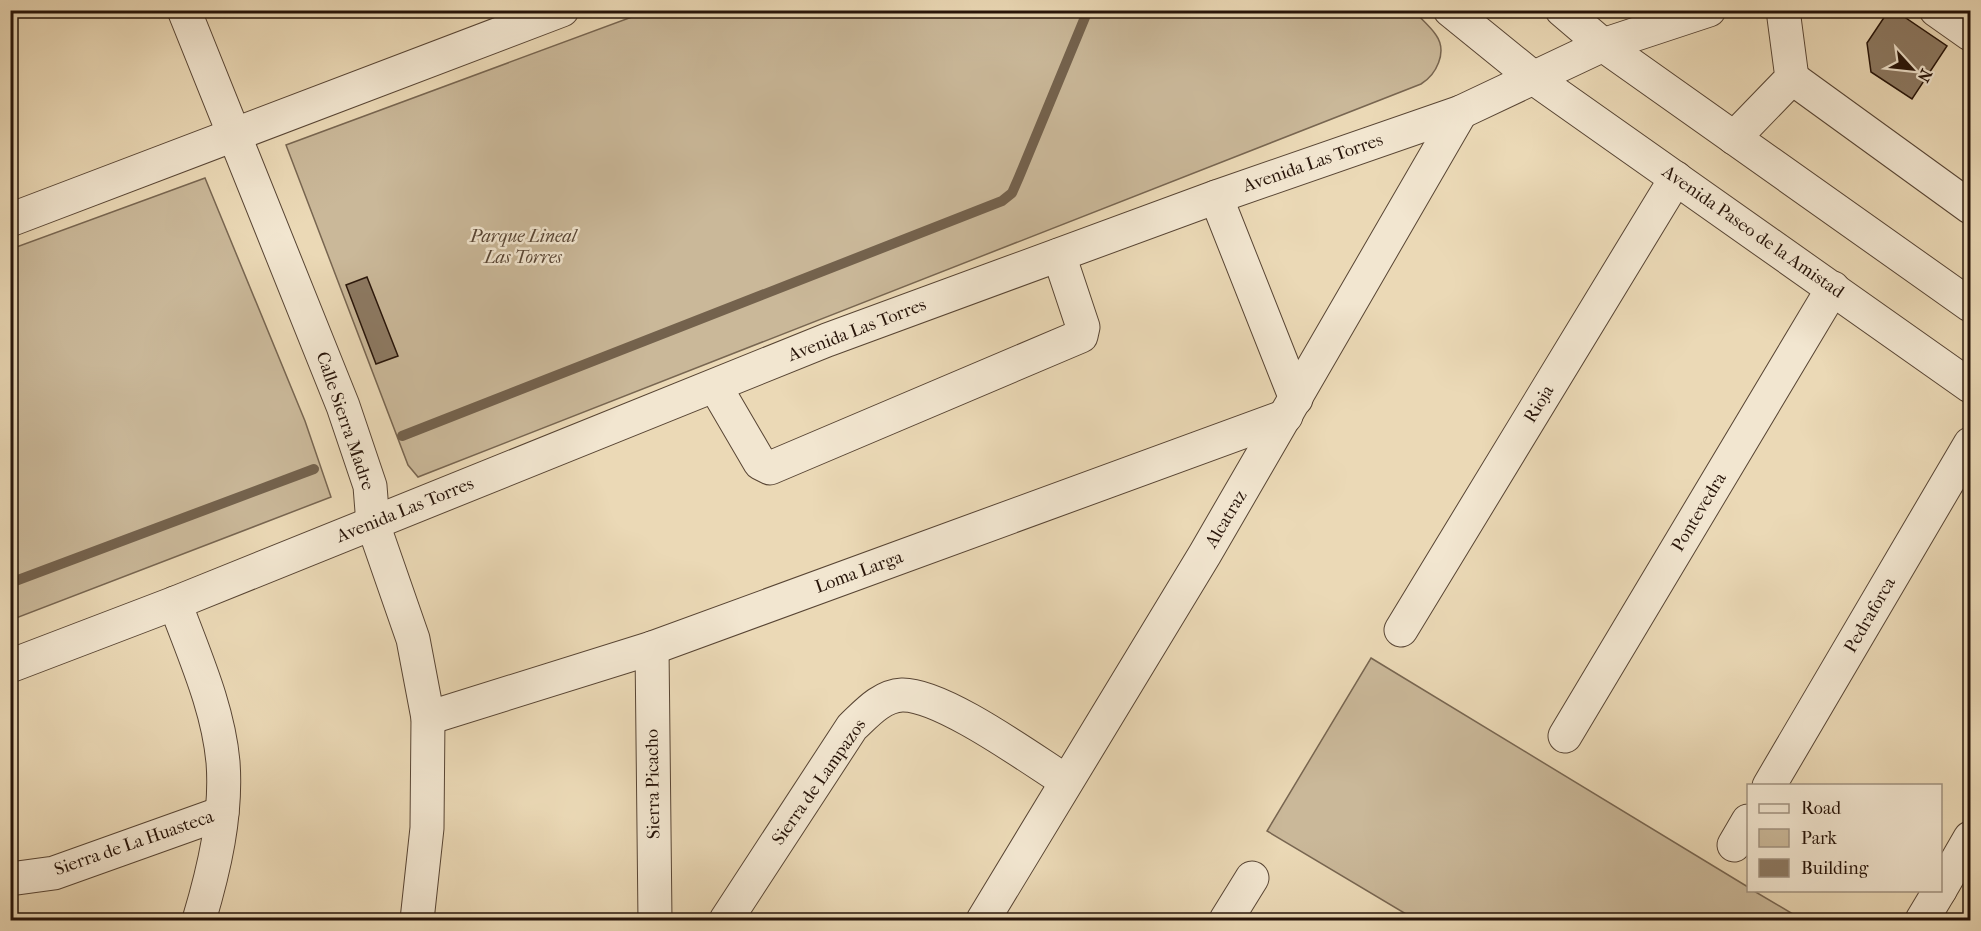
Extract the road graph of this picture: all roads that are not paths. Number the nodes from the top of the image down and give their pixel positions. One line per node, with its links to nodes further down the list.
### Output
1 (184, 10): 13 (street, Calle Sierra Madre)
2 (562, 10): 13 (street)
3 (1450, 10): 11 (street, Avenida Paseo de la Amistad)
4 (1562, 10): 9 (street)
5 (1708, 10): 9 (street, Avenida Las Torres)
6 (1783, 10): 10 (street)
7 (1936, 10): 8 (street)
8 (1971, 34)
9 (1603, 45): 11 (street, Avenida Las Torres); 14 (street)
10 (1792, 78): 14 (street); 17 (street)
11 (1534, 79): 12 (street, Avenida Las Torres); 15 (street, Avenida Paseo de la Amistad)
12 (1461, 112): 16 (street, Avenida Las Torres); 24 (street, Alcatraz)
13 (235, 135): 18 (street); 26 (street, Calle Sierra Madre)
14 (1734, 138): 21 (street)
15 (1676, 178): 20 (street, Avenida Paseo de la Amistad); 28 (street, Rioja)
16 (1216, 197): 19 (street, Avenida Las Torres); 24 (street)
17 (1971, 207)
18 (10, 220)
19 (1059, 255): 22 (street, Avenida Las Torres); 22 (street)
20 (1833, 288): 23 (street, Avenida Paseo de la Amistad); 32 (street, Pontevedra)
21 (1966, 291)
22 (715, 386): 26 (street, Avenida Las Torres)
23 (1971, 386)
24 (1291, 407): 29 (street, Loma Larga); 33 (street, Alcatraz)
25 (1971, 444): 34 (street, Pedraforca)
26 (373, 524): 27 (street, Avenida Las Torres); 31 (street, Calle Sierra Madre)
27 (175, 603): 30 (street, Avenida Las Torres); 35 (street)
28 (1401, 630)
29 (652, 648): 31 (street, Loma Larga); 43 (street, Sierra Picacho)
30 (10, 666)
31 (428, 718): 42 (street, Calle Sierra Madre)
32 (1565, 736)
33 (1066, 781): 44 (street, Sierra de Lampazos); 45 (street, Alcatraz)
34 (1770, 784)
35 (222, 813): 38 (street, Sierra de La Huasteca); 41 (street)
36 (1971, 838): 39 (street)
37 (1252, 878): 46 (street)
38 (10, 879)
39 (1942, 887)
40 (1939, 892): 47 (street)
41 (199, 921)
42 (417, 921)
43 (655, 921)
44 (726, 921)
45 (983, 921)
46 (1226, 921)
47 (1923, 921)

